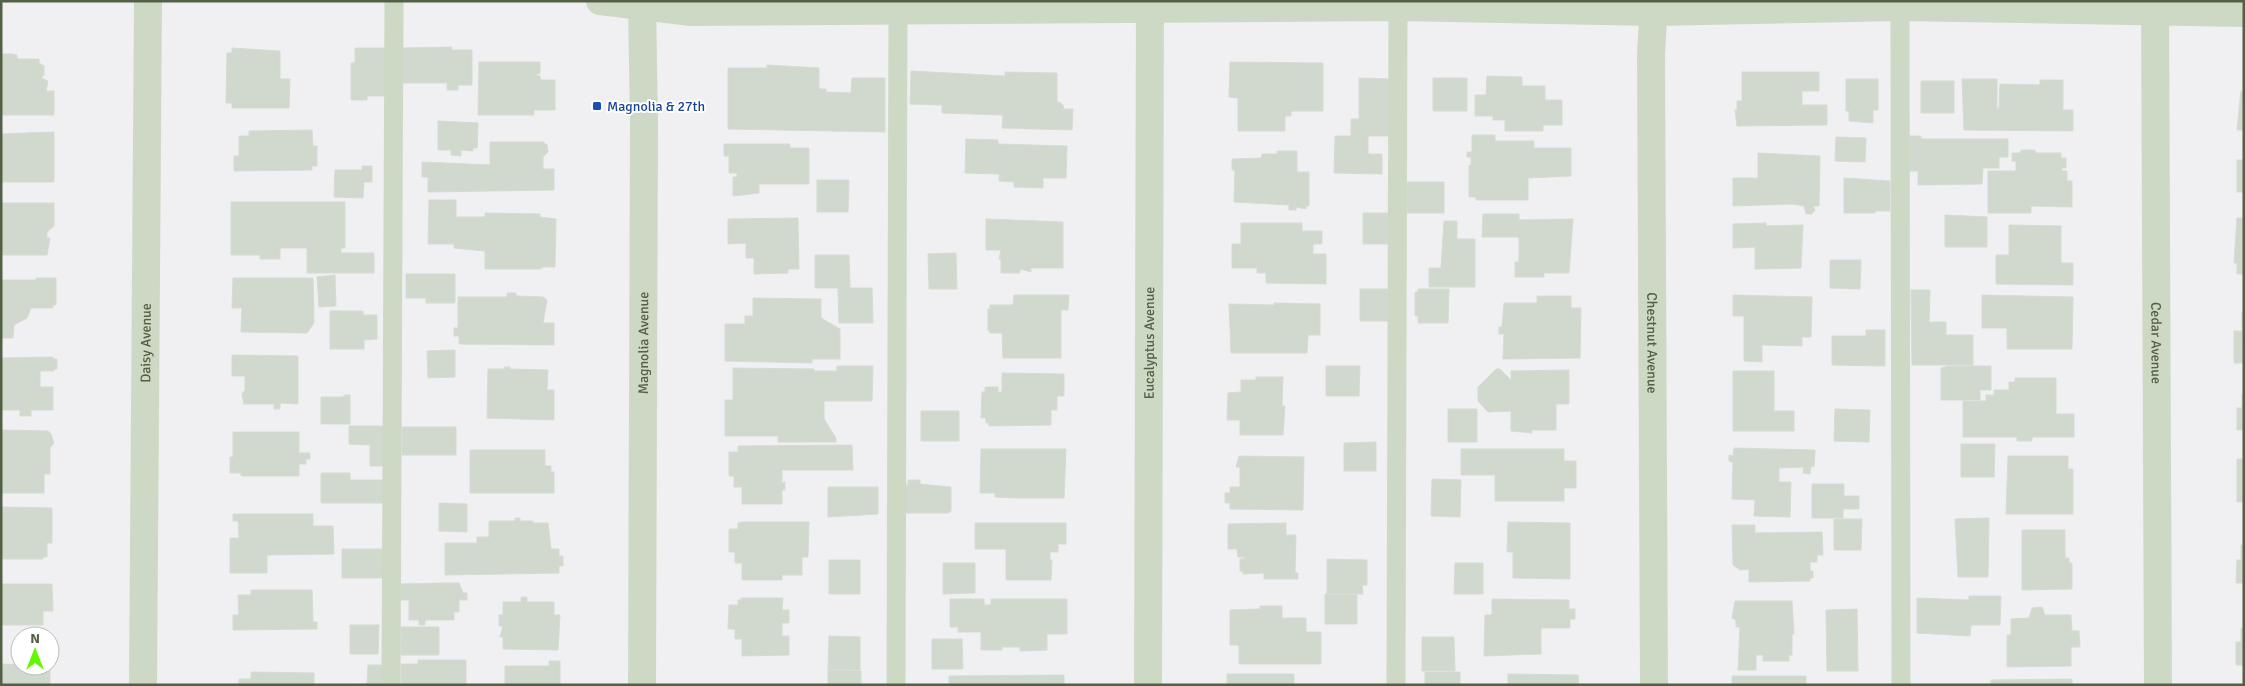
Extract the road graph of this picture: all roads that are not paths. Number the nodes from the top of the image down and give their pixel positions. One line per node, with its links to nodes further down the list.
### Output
1 (148, 1): 12 (street, Daisy Avenue)
2 (394, 1): 13 (lane)
3 (600, 1): 4 (street)
4 (642, 4): 7 (street); 14 (street, Magnolia Avenue)
5 (1398, 4): 8 (street); 9 (street); 17 (lane)
6 (1900, 4): 9 (street); 10 (street); 19 (lane)
7 (898, 6): 8 (street); 15 (lane)
8 (1150, 6): 16 (street, Eucalyptus Avenue)
9 (1654, 7): 18 (street, Chestnut Avenue)
10 (2155, 7): 11 (street); 20 (street, Cedar Avenue)
11 (2244, 13)
12 (143, 685)
13 (391, 685)
14 (642, 685)
15 (896, 685)
16 (1148, 685)
17 (1396, 685)
18 (1654, 685)
19 (1901, 685)
20 (2158, 685)

